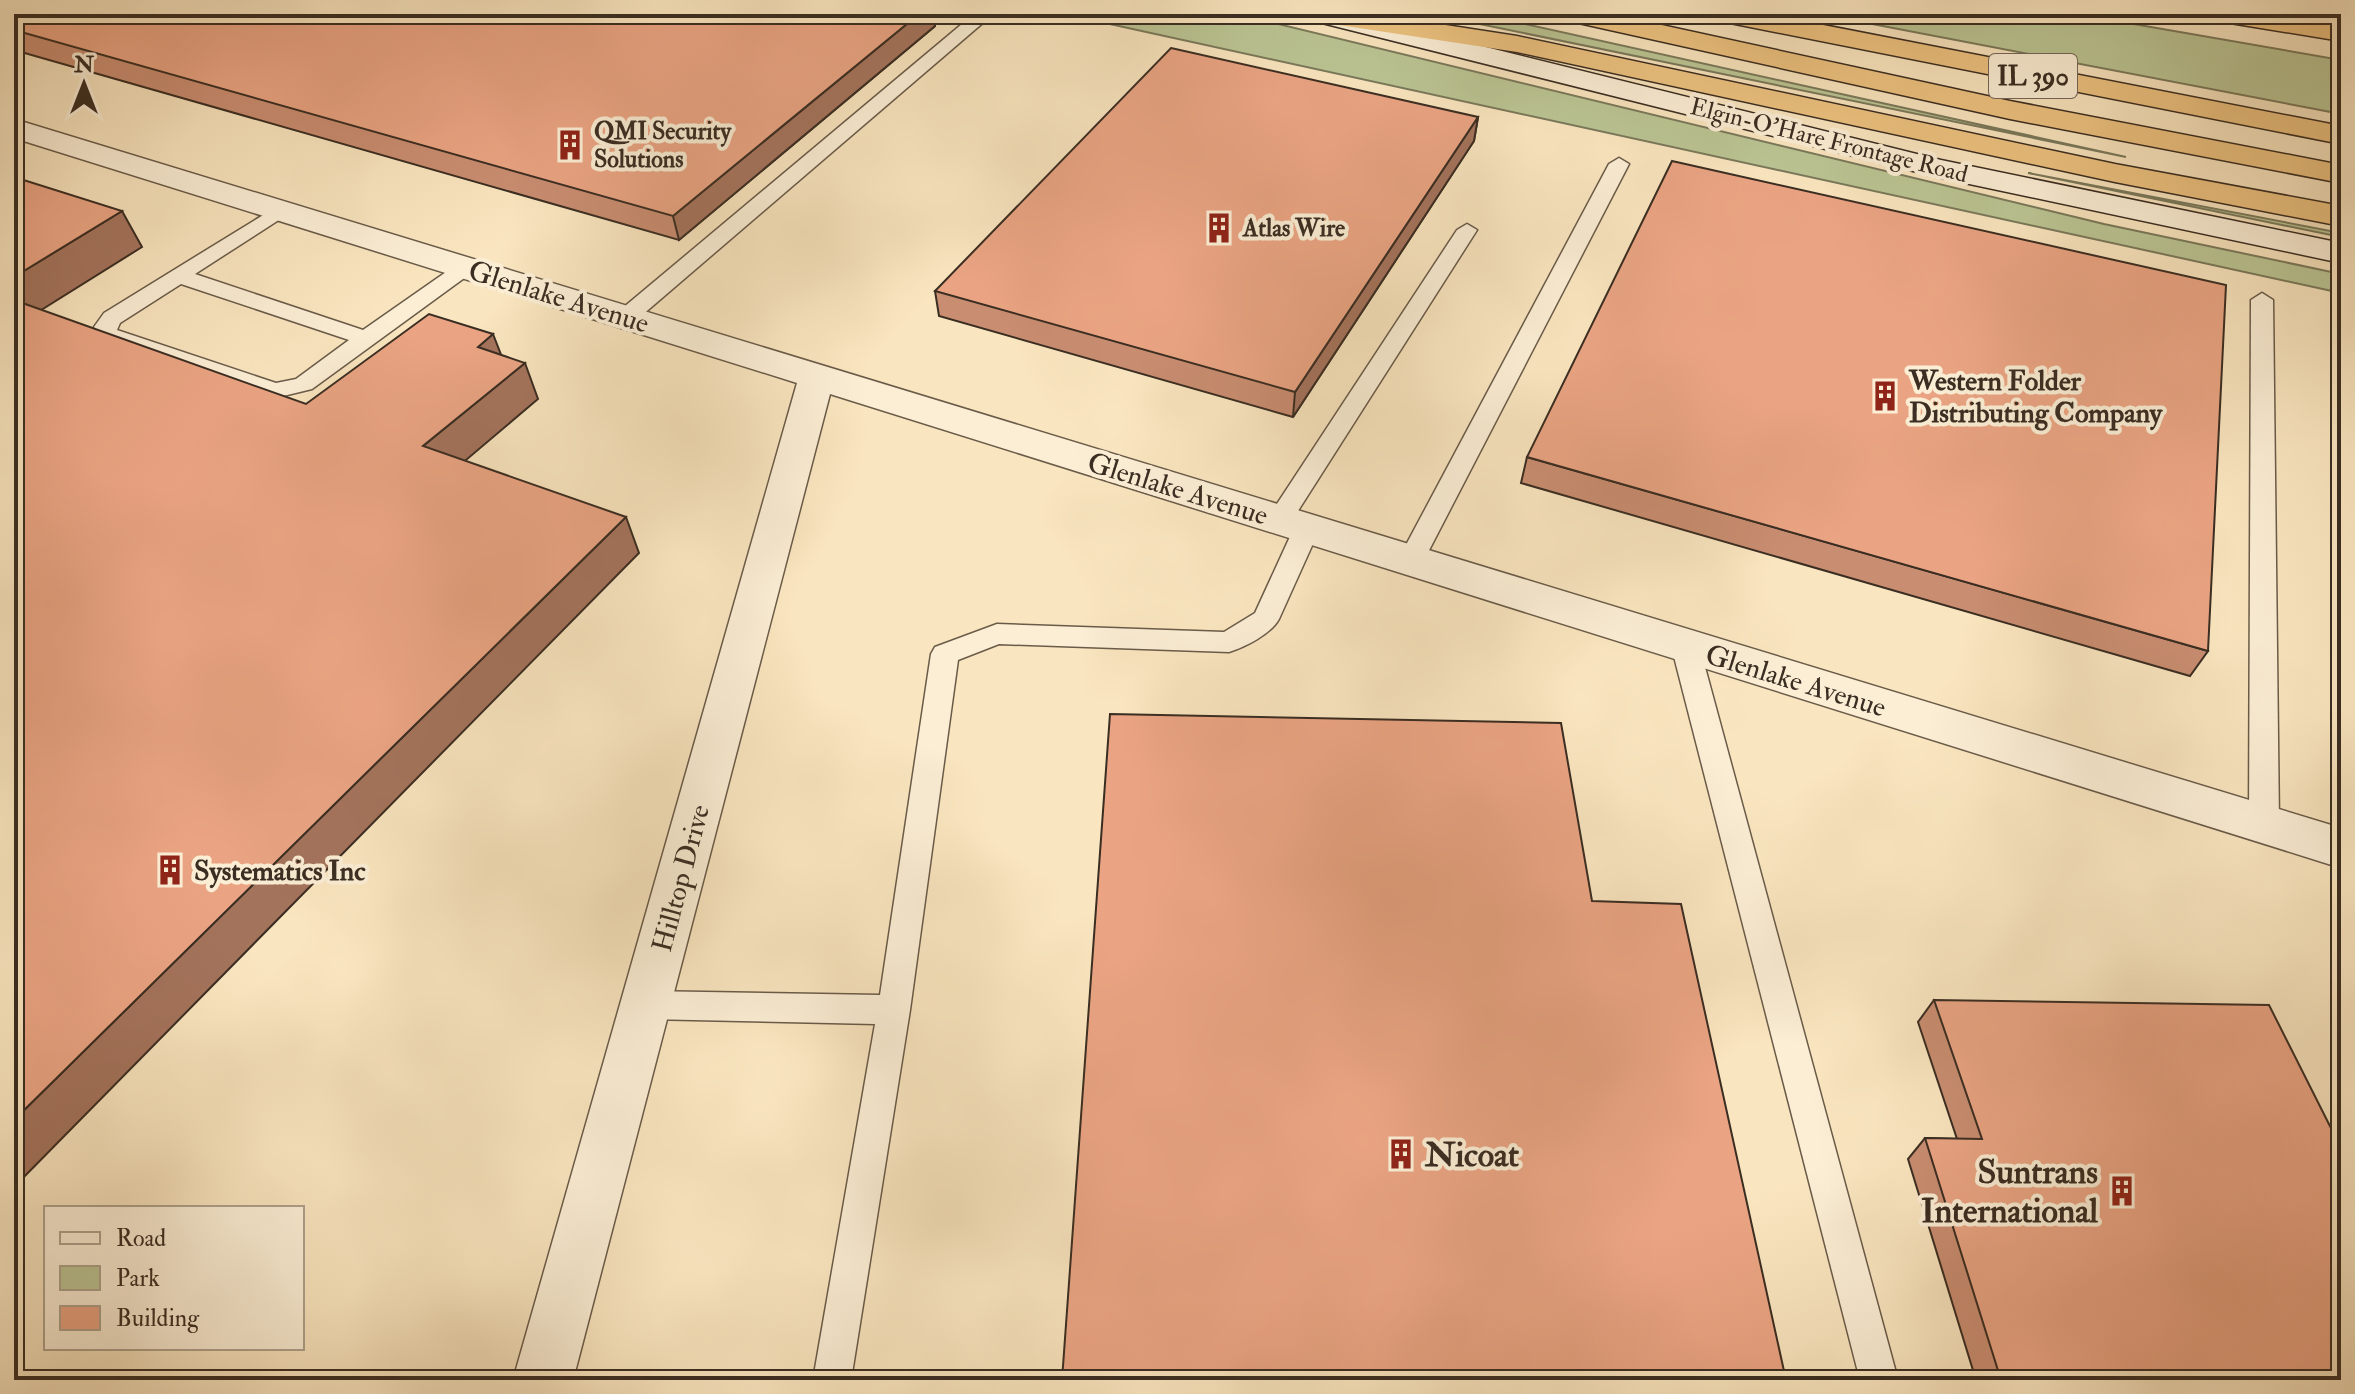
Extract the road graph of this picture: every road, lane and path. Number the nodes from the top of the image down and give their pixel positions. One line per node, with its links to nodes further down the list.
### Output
1 (941, 14): 18 (lane)
2 (1574, 14): 10 (highway)
3 (1725, 14): 8 (highway, IL 390)
4 (2224, 14): 6 (highway)
5 (1323, 15): 12 (highway); 14 (street, Elgin-O'Hare Frontage Road)
6 (2341, 33)
7 (14, 128): 11 (street, Glenlake Avenue)
8 (2341, 135)
9 (1619, 164): 22 (lane)
10 (2341, 174)
11 (281, 210): 15 (street, Glenlake Avenue); 16 (lane)
12 (2341, 216)
13 (1467, 230): 21 (lane)
14 (2341, 253)
15 (467, 268): 18 (street, Glenlake Avenue); 19 (lane)
16 (179, 276): 19 (lane); 19 (lane)
17 (2262, 300): 24 (lane)
18 (626, 317): 20 (street, Glenlake Avenue)
19 (366, 338)
20 (817, 376): 21 (street, Glenlake Avenue); 26 (street, Hilltop Drive)
21 (1294, 524): 22 (street, Glenlake Avenue); 27 (lane)
22 (1411, 560): 23 (street, Glenlake Avenue)
23 (1685, 645): 24 (street, Glenlake Avenue); 30 (lane)
24 (2264, 824): 25 (street, Glenlake Avenue)
25 (2341, 848)
26 (646, 1005): 27 (lane); 28 (street, Hilltop Drive)
27 (894, 1010): 29 (lane)
28 (543, 1380)
29 (832, 1380)
30 (1879, 1380)

